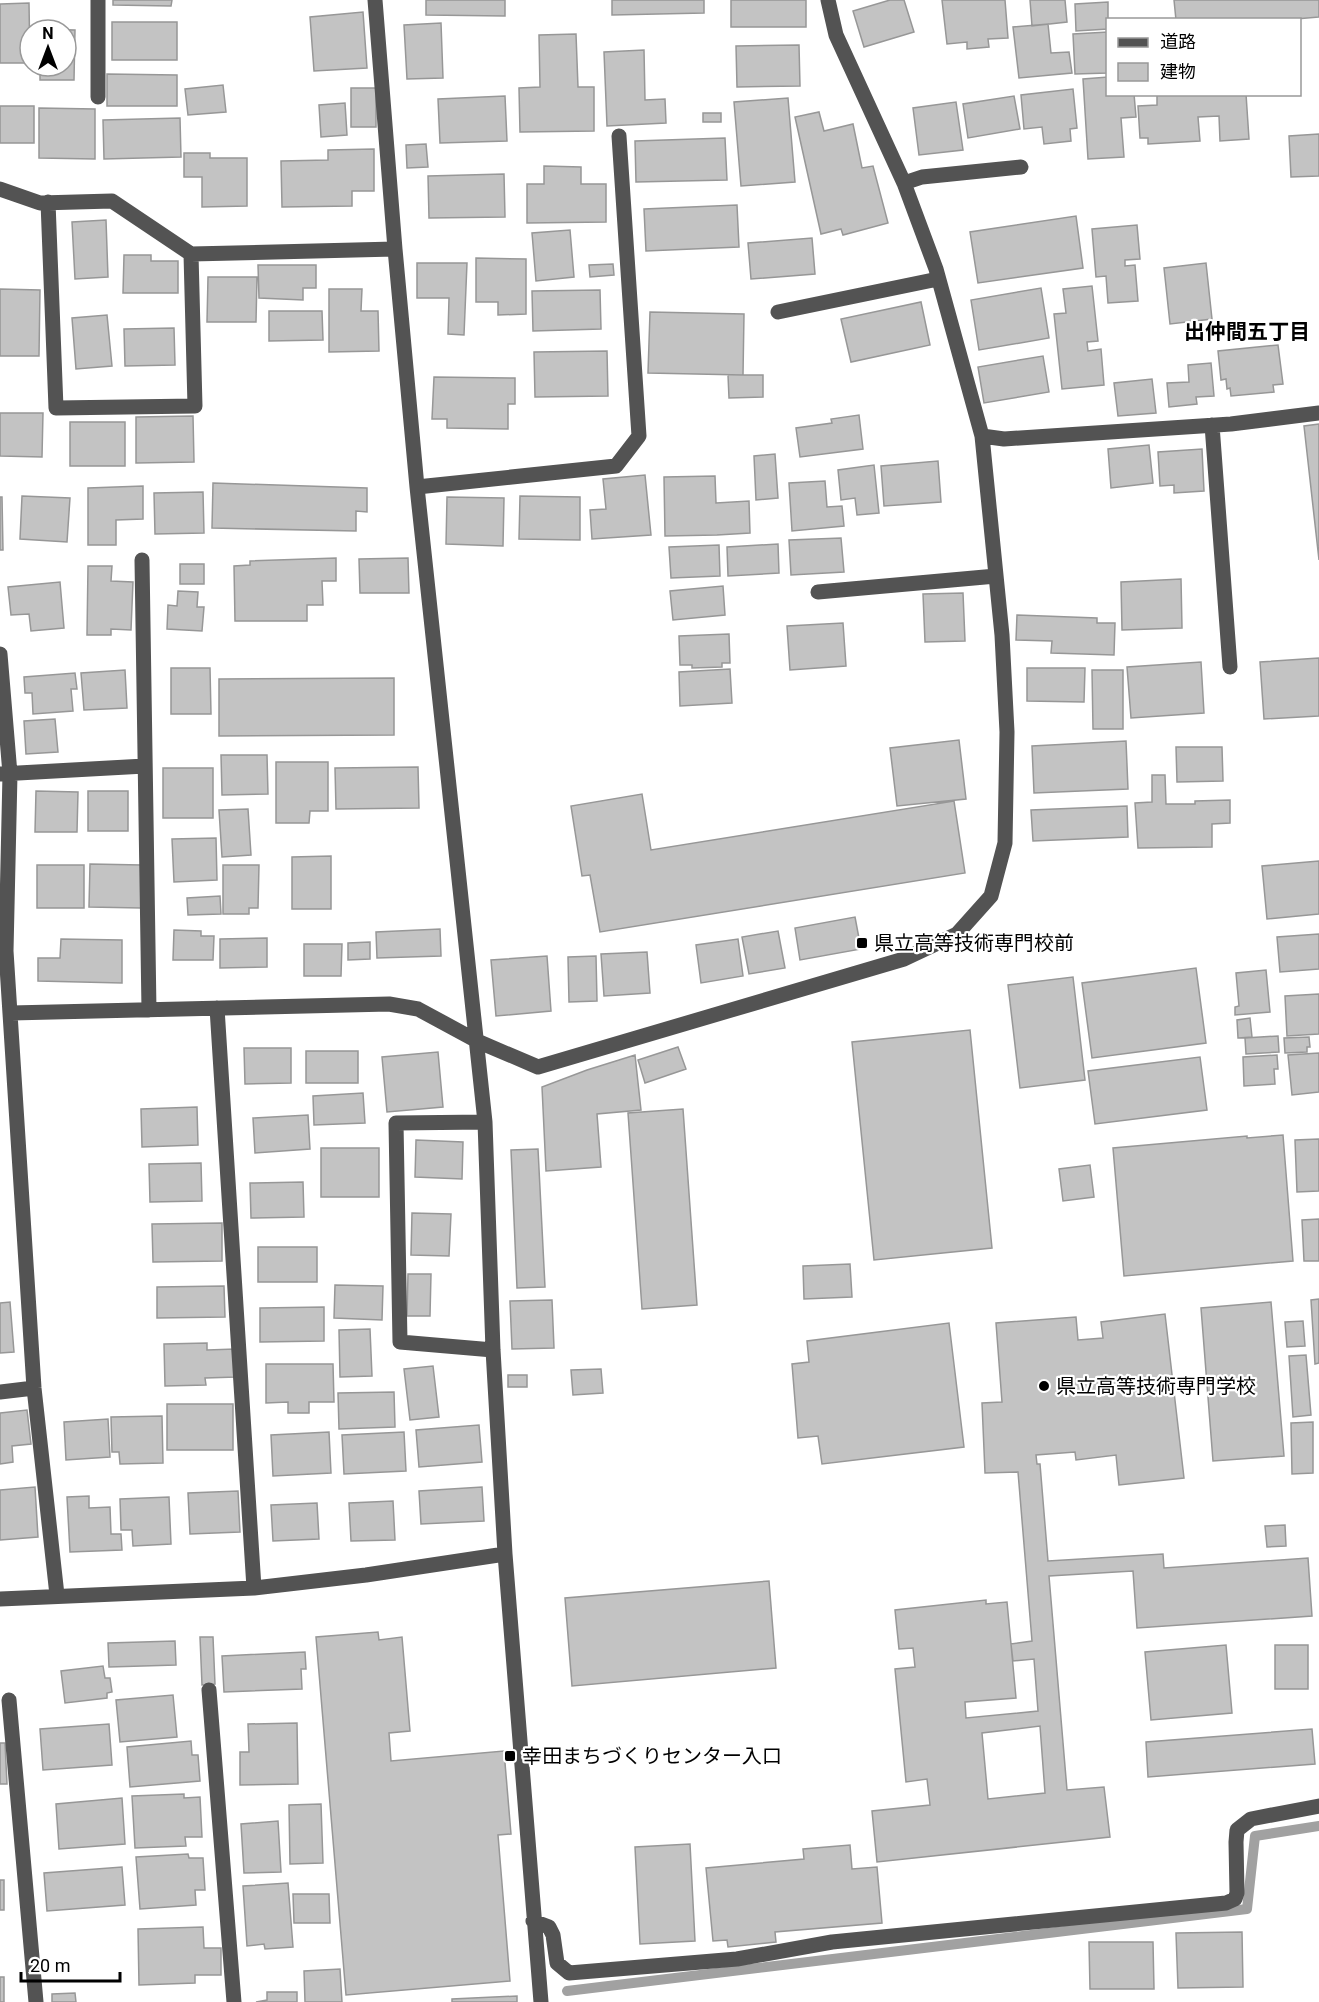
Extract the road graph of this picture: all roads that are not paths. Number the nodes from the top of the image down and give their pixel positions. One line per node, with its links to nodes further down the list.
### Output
1 (98, 0): 4 (street)
2 (375, 0): 10 (street)
3 (828, 0): 7 (street)
4 (98, 98)
5 (619, 136): 17 (street)
6 (1020, 167): 7 (street)
7 (904, 183): 12 (street)
8 (0, 189): 9 (street)
9 (48, 202): 11 (street); 11 (street)
10 (395, 249): 11 (street); 17 (street)
11 (191, 254)
12 (938, 279): 13 (street); 16 (street)
13 (778, 312)
14 (1319, 413): 15 (street)
15 (1212, 425): 16 (street); 22 (street)
16 (982, 436): 19 (street)
17 (417, 487): 29 (street)
18 (142, 560): 23 (street)
19 (996, 576): 20 (street); 29 (street)
20 (818, 592)
21 (0, 654): 24 (street)
22 (1230, 667)
23 (145, 766): 24 (street); 27 (street)
24 (5, 774): 25 (street)
25 (3, 951): 28 (street)
26 (217, 1008): 27 (street); 29 (street); 35 (street)
27 (149, 1010): 28 (street)
28 (11, 1013): 32 (street)
29 (477, 1041): 30 (street)
30 (485, 1122): 31 (street); 31 (street)
31 (493, 1350): 34 (street)
32 (34, 1388): 33 (street); 36 (street)
33 (0, 1392)
34 (506, 1554): 35 (street); 41 (street)
35 (254, 1588): 36 (street)
36 (57, 1596): 37 (street)
37 (0, 1599)
38 (209, 1690): 43 (street)
39 (9, 1700): 42 (street)
40 (1319, 1806): 41 (street)
41 (533, 1921): 44 (street)
42 (36, 2002)
43 (234, 2002)
44 (541, 2002)

